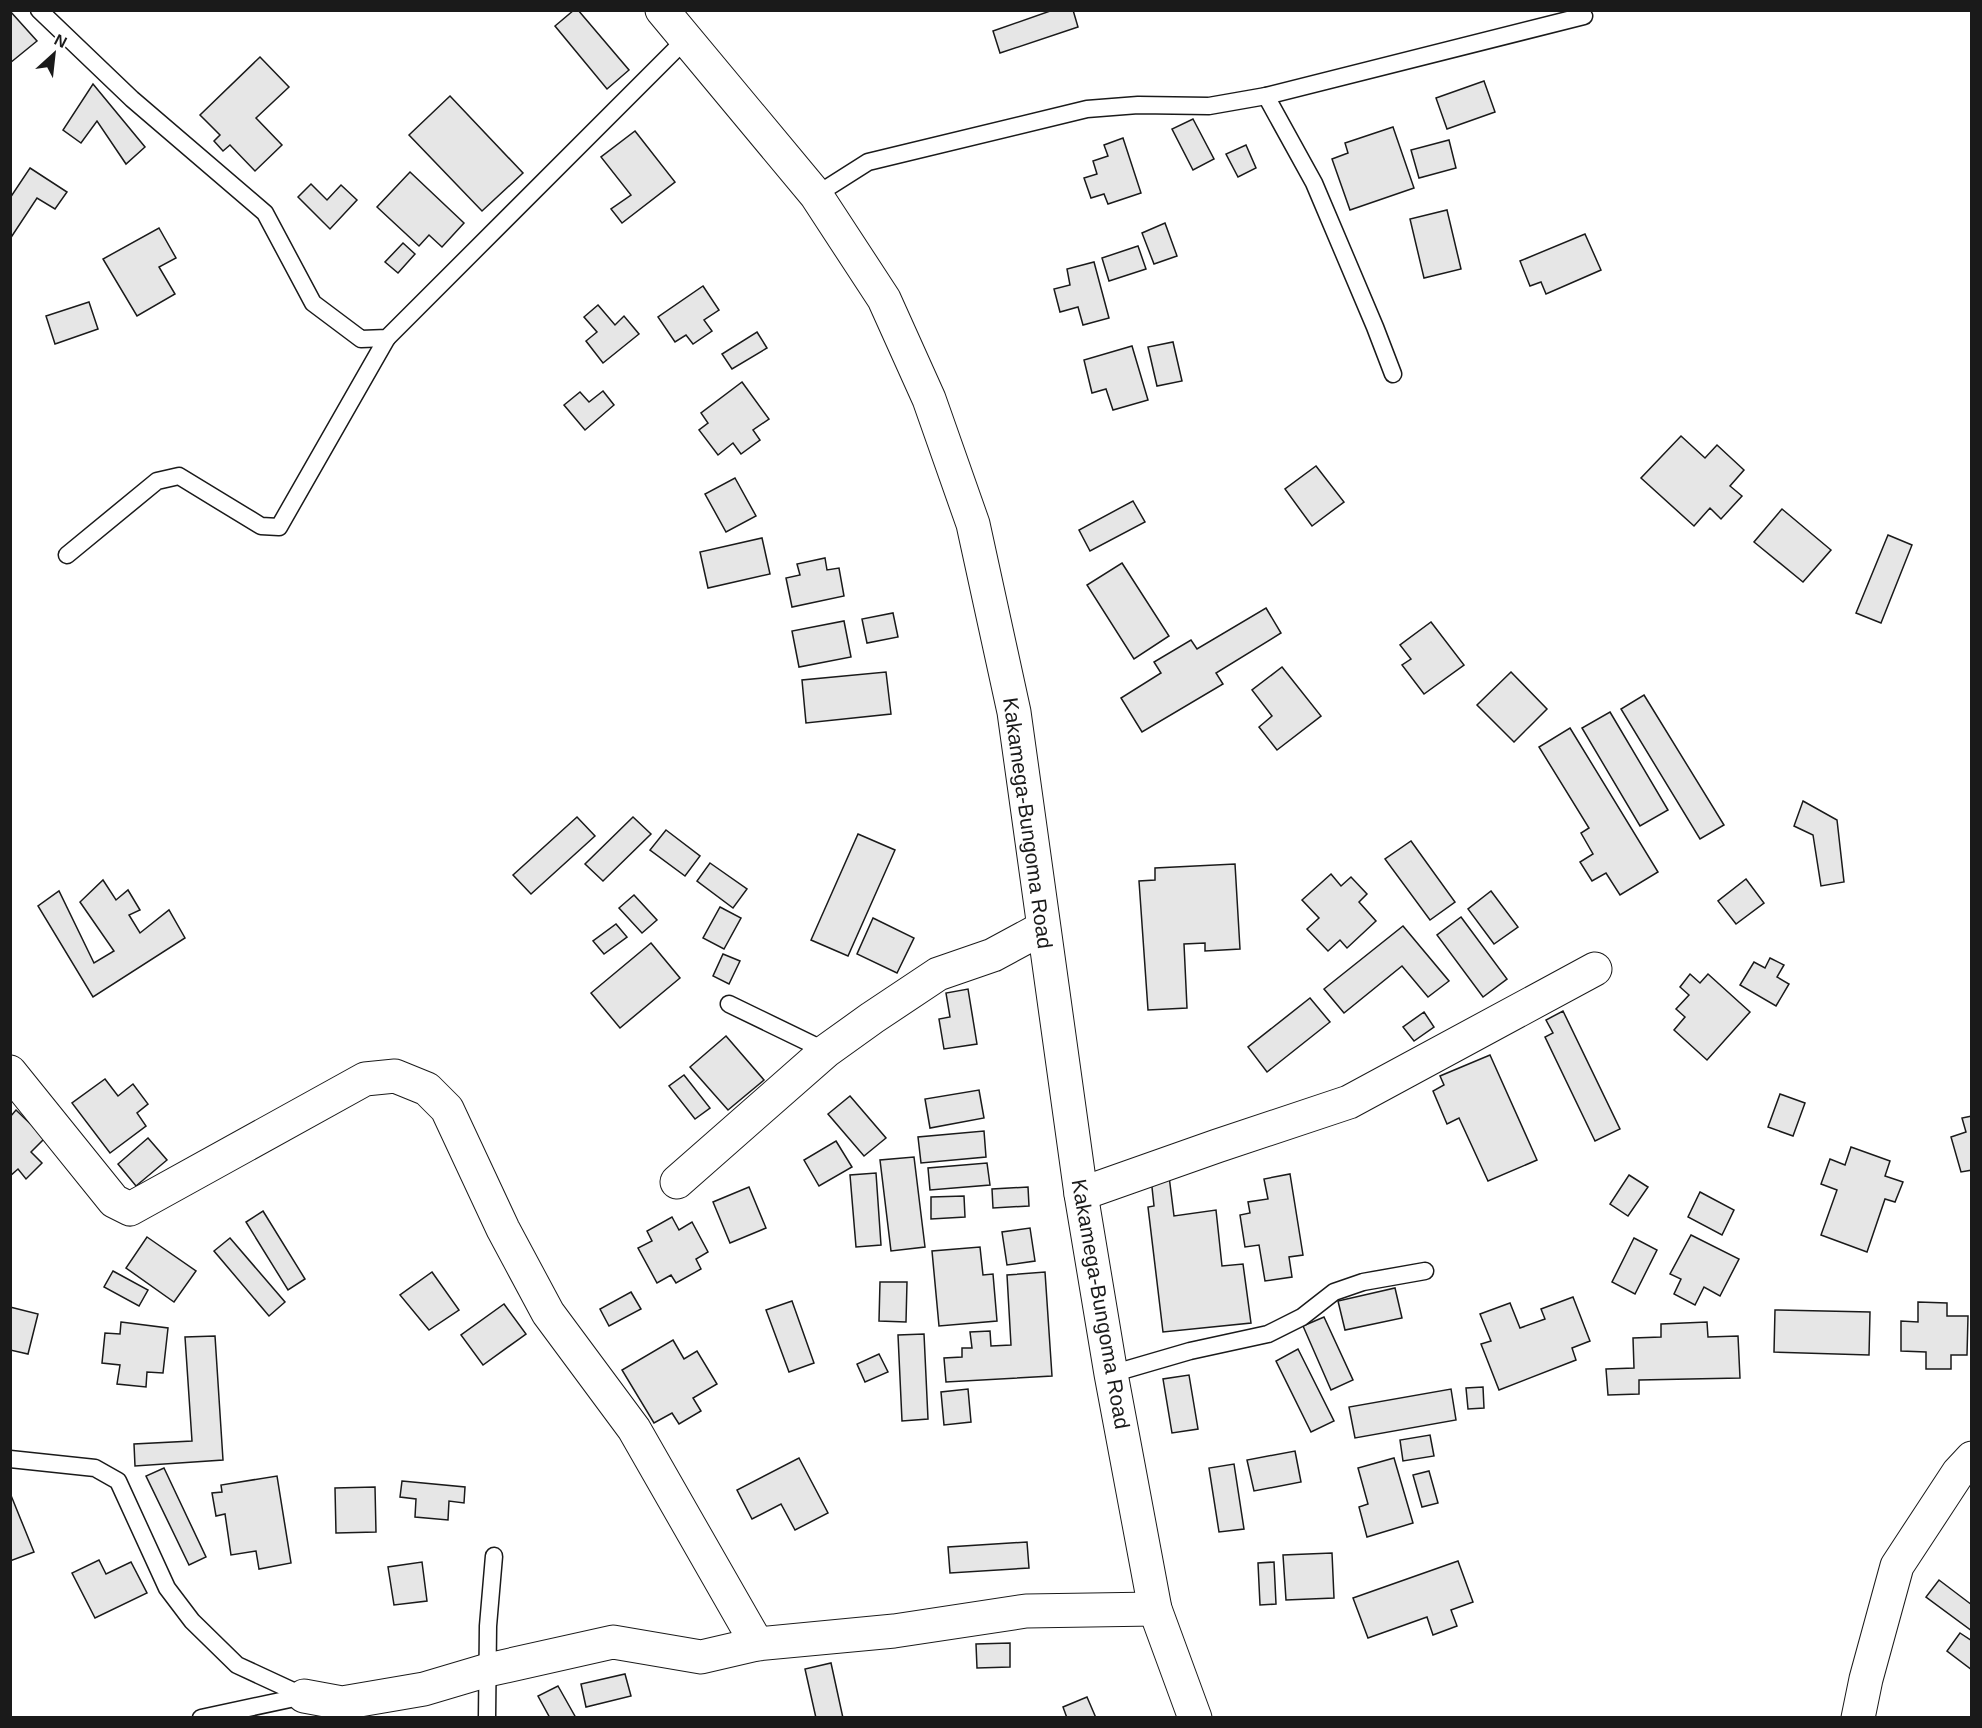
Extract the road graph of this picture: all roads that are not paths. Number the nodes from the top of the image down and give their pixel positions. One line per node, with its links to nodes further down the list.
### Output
1 (39, 10): 7 (lane)
2 (662, 10): 4 (street, Kakamega-Bungoma Road)
3 (1584, 16): 5 (lane)
4 (686, 39): 6 (street, Kakamega-Bungoma Road); 7 (lane)
5 (1266, 96): 6 (lane); 8 (lane)
6 (816, 195): 10 (street, Kakamega-Bungoma Road)
7 (387, 338): 9 (lane)
8 (1394, 374)
9 (67, 555)
10 (1043, 928): 13 (street); 16 (street, Kakamega-Bungoma Road)
11 (1595, 969): 16 (street)
12 (729, 1004): 13 (lane)
13 (826, 1051): 15 (street)
14 (10, 1072): 23 (street)
15 (677, 1182)
16 (1082, 1194): 18 (street, Kakamega-Bungoma Road)
17 (1425, 1271): 18 (lane)
18 (1111, 1374): 22 (street, Kakamega-Bungoma Road)
19 (1971, 1458): 29 (street)
20 (10, 1460): 25 (lane)
21 (494, 1556): 24 (lane)
22 (1155, 1609): 23 (street); 28 (street, Kakamega-Bungoma Road)
23 (757, 1644): 24 (street)
24 (488, 1670): 25 (street); 27 (lane)
25 (304, 1696): 26 (lane)
26 (201, 1718)
27 (487, 1718)
28 (1195, 1718)
29 (1858, 1718)

